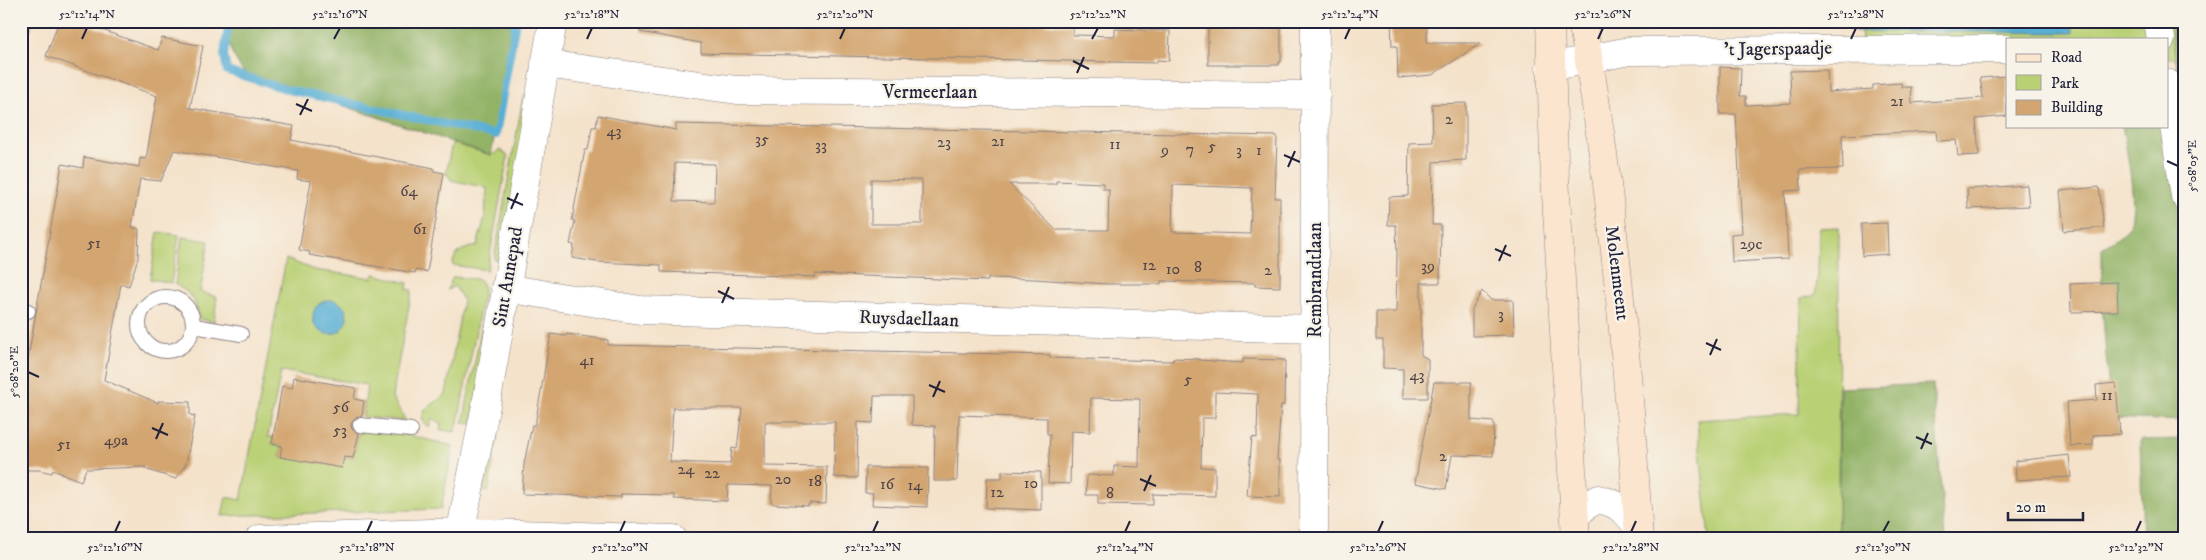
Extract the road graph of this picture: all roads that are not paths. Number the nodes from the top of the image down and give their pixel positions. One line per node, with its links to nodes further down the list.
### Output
1 (554, 21): 9 (street, Sint Annepad)
2 (1315, 21): 12 (street, Rembrandtlaan)
3 (1550, 21): 10 (main road, Molenmeent)
4 (1582, 21): 8 (main road, Molenmeent)
5 (2158, 21): 6 (street)
6 (2161, 38)
7 (2006, 49): 8 (street, 't Jagerspaadje)
8 (1589, 59): 10 (street, 't Jagerspaadje); 21 (main road, Molenmeent)
9 (545, 64): 12 (street, Vermeerlaan); 14 (street, Sint Annepad)
10 (1550, 66): 20 (main road, Molenmeent)
11 (2168, 89): 13 (street)
12 (1316, 95): 16 (street, Rembrandtlaan)
13 (2185, 196)
14 (505, 288): 16 (street, Ruysdaellaan); 22 (street, Sint Annepad)
15 (194, 326): 17 (lane)
16 (1315, 328): 25 (street, Rembrandtlaan)
17 (241, 334)
18 (360, 426): 19 (lane)
19 (411, 430)
20 (1576, 527): 21 (street, Molenmeent)
21 (1638, 533)
22 (459, 535): 23 (street); 24 (street)
23 (260, 539)
24 (673, 539)
25 (1314, 539)

